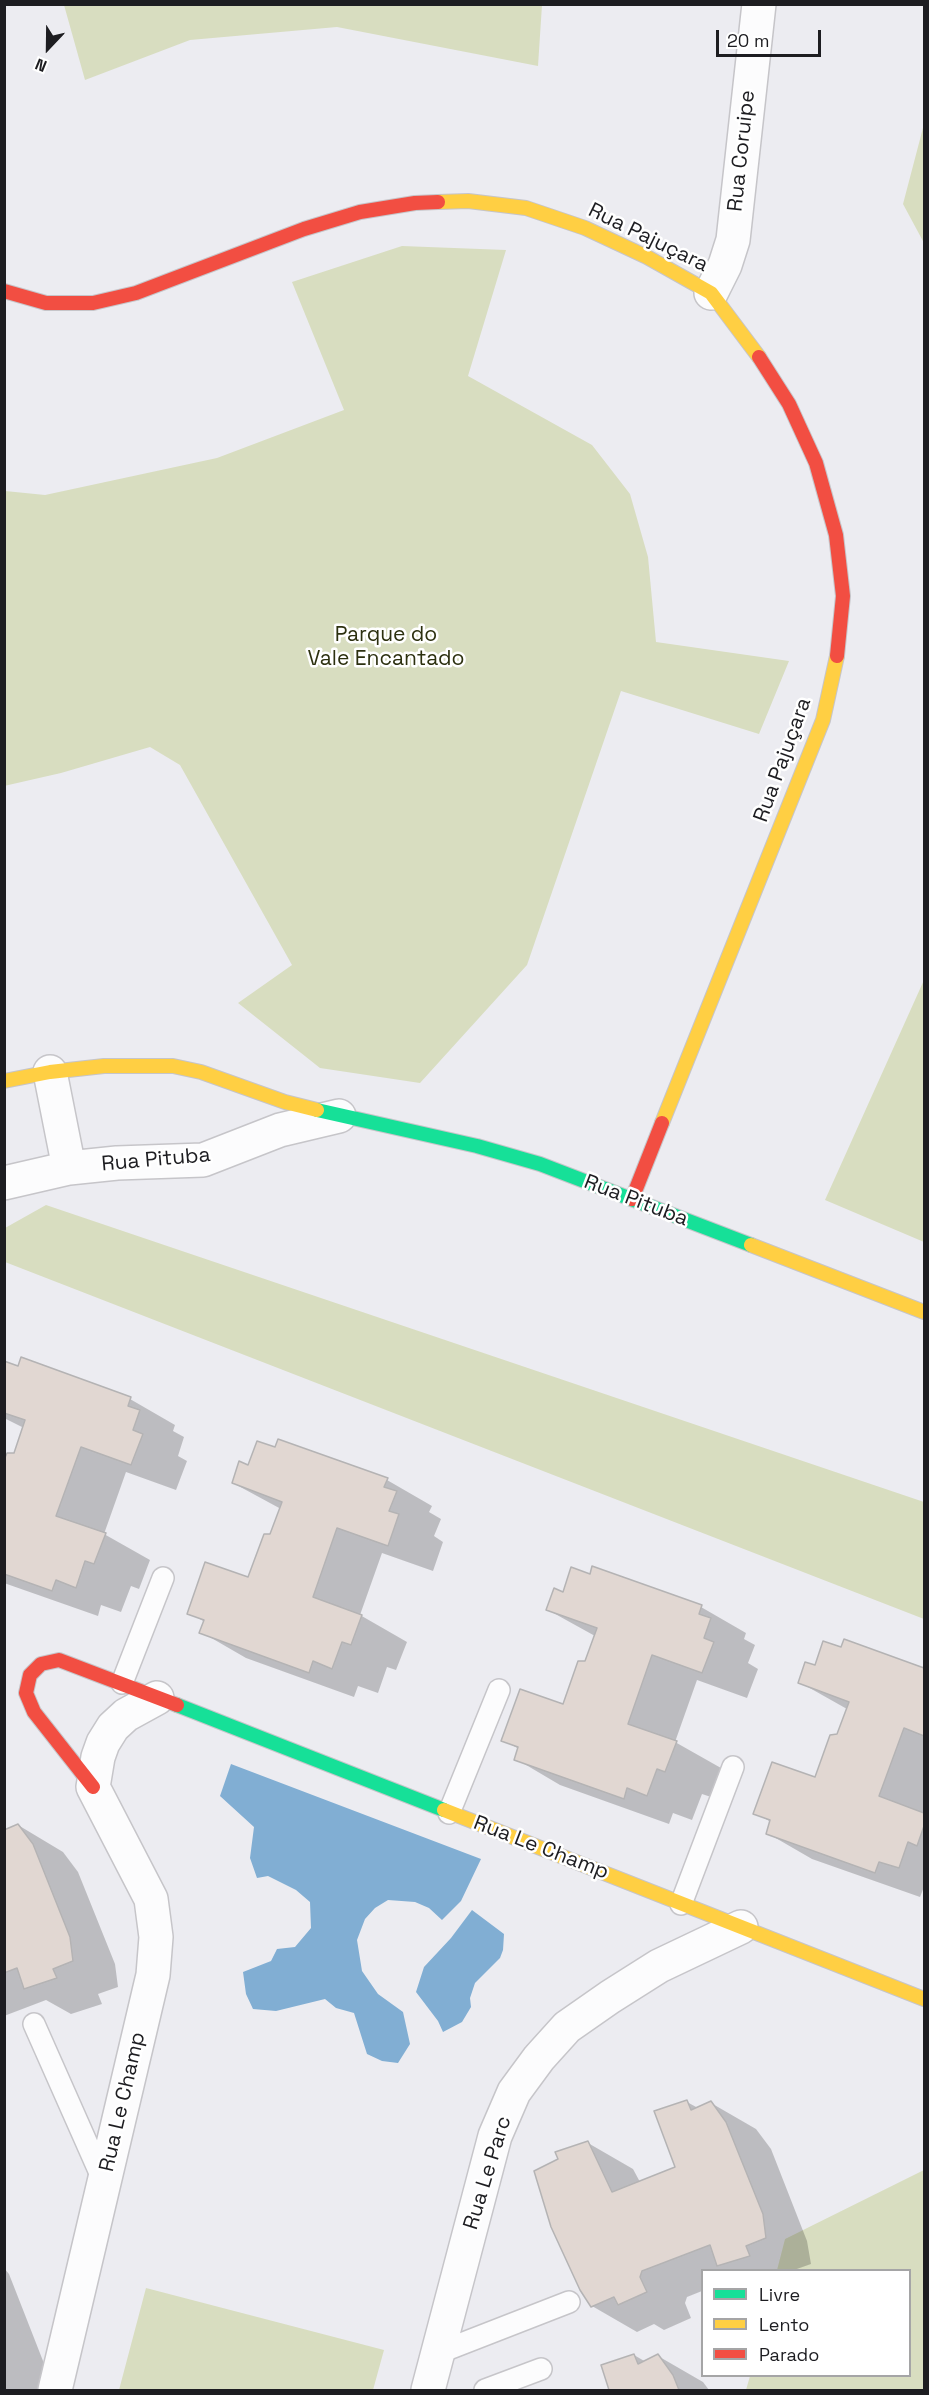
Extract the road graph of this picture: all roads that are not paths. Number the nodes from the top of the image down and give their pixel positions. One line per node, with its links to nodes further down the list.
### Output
1 (759, 4): 3 (street, Rua Coruipe)
2 (4, 291): 3 (street, Rua Pajuçara)
3 (711, 293): 9 (street, Rua Pajuçara)
4 (50, 1072): 5 (street, Rua Pituba); 6 (street, Rua Pituba); 7 (street)
5 (4, 1081)
6 (339, 1116): 7 (street, Rua Pituba); 9 (street, Rua Pituba)
7 (69, 1168): 8 (street, Rua Pituba)
8 (4, 1183)
9 (632, 1199): 10 (street, Rua Pituba)
10 (924, 1312)
11 (163, 1578): 12 (lane)
12 (122, 1683): 14 (street, Rua Le Champ); 16 (street, Rua Le Champ)
13 (499, 1690): 17 (lane)
14 (157, 1698): 16 (street); 17 (street, Rua Le Champ)
15 (733, 1767): 18 (lane)
16 (93, 1787): 22 (street, Rua Le Champ)
17 (449, 1813): 18 (street, Rua Le Champ)
18 (681, 1904): 19 (street, Rua Le Champ)
19 (741, 1927): 20 (street, Rua Le Champ); 24 (street, Rua Le Parc)
20 (924, 1999)
21 (34, 2024): 22 (lane)
22 (104, 2182): 26 (street, Rua Le Champ)
23 (569, 2302): 24 (lane)
24 (438, 2353): 27 (street, Rua Le Parc)
25 (541, 2369): 28 (lane)
26 (55, 2391)
27 (428, 2391)
28 (485, 2391)

